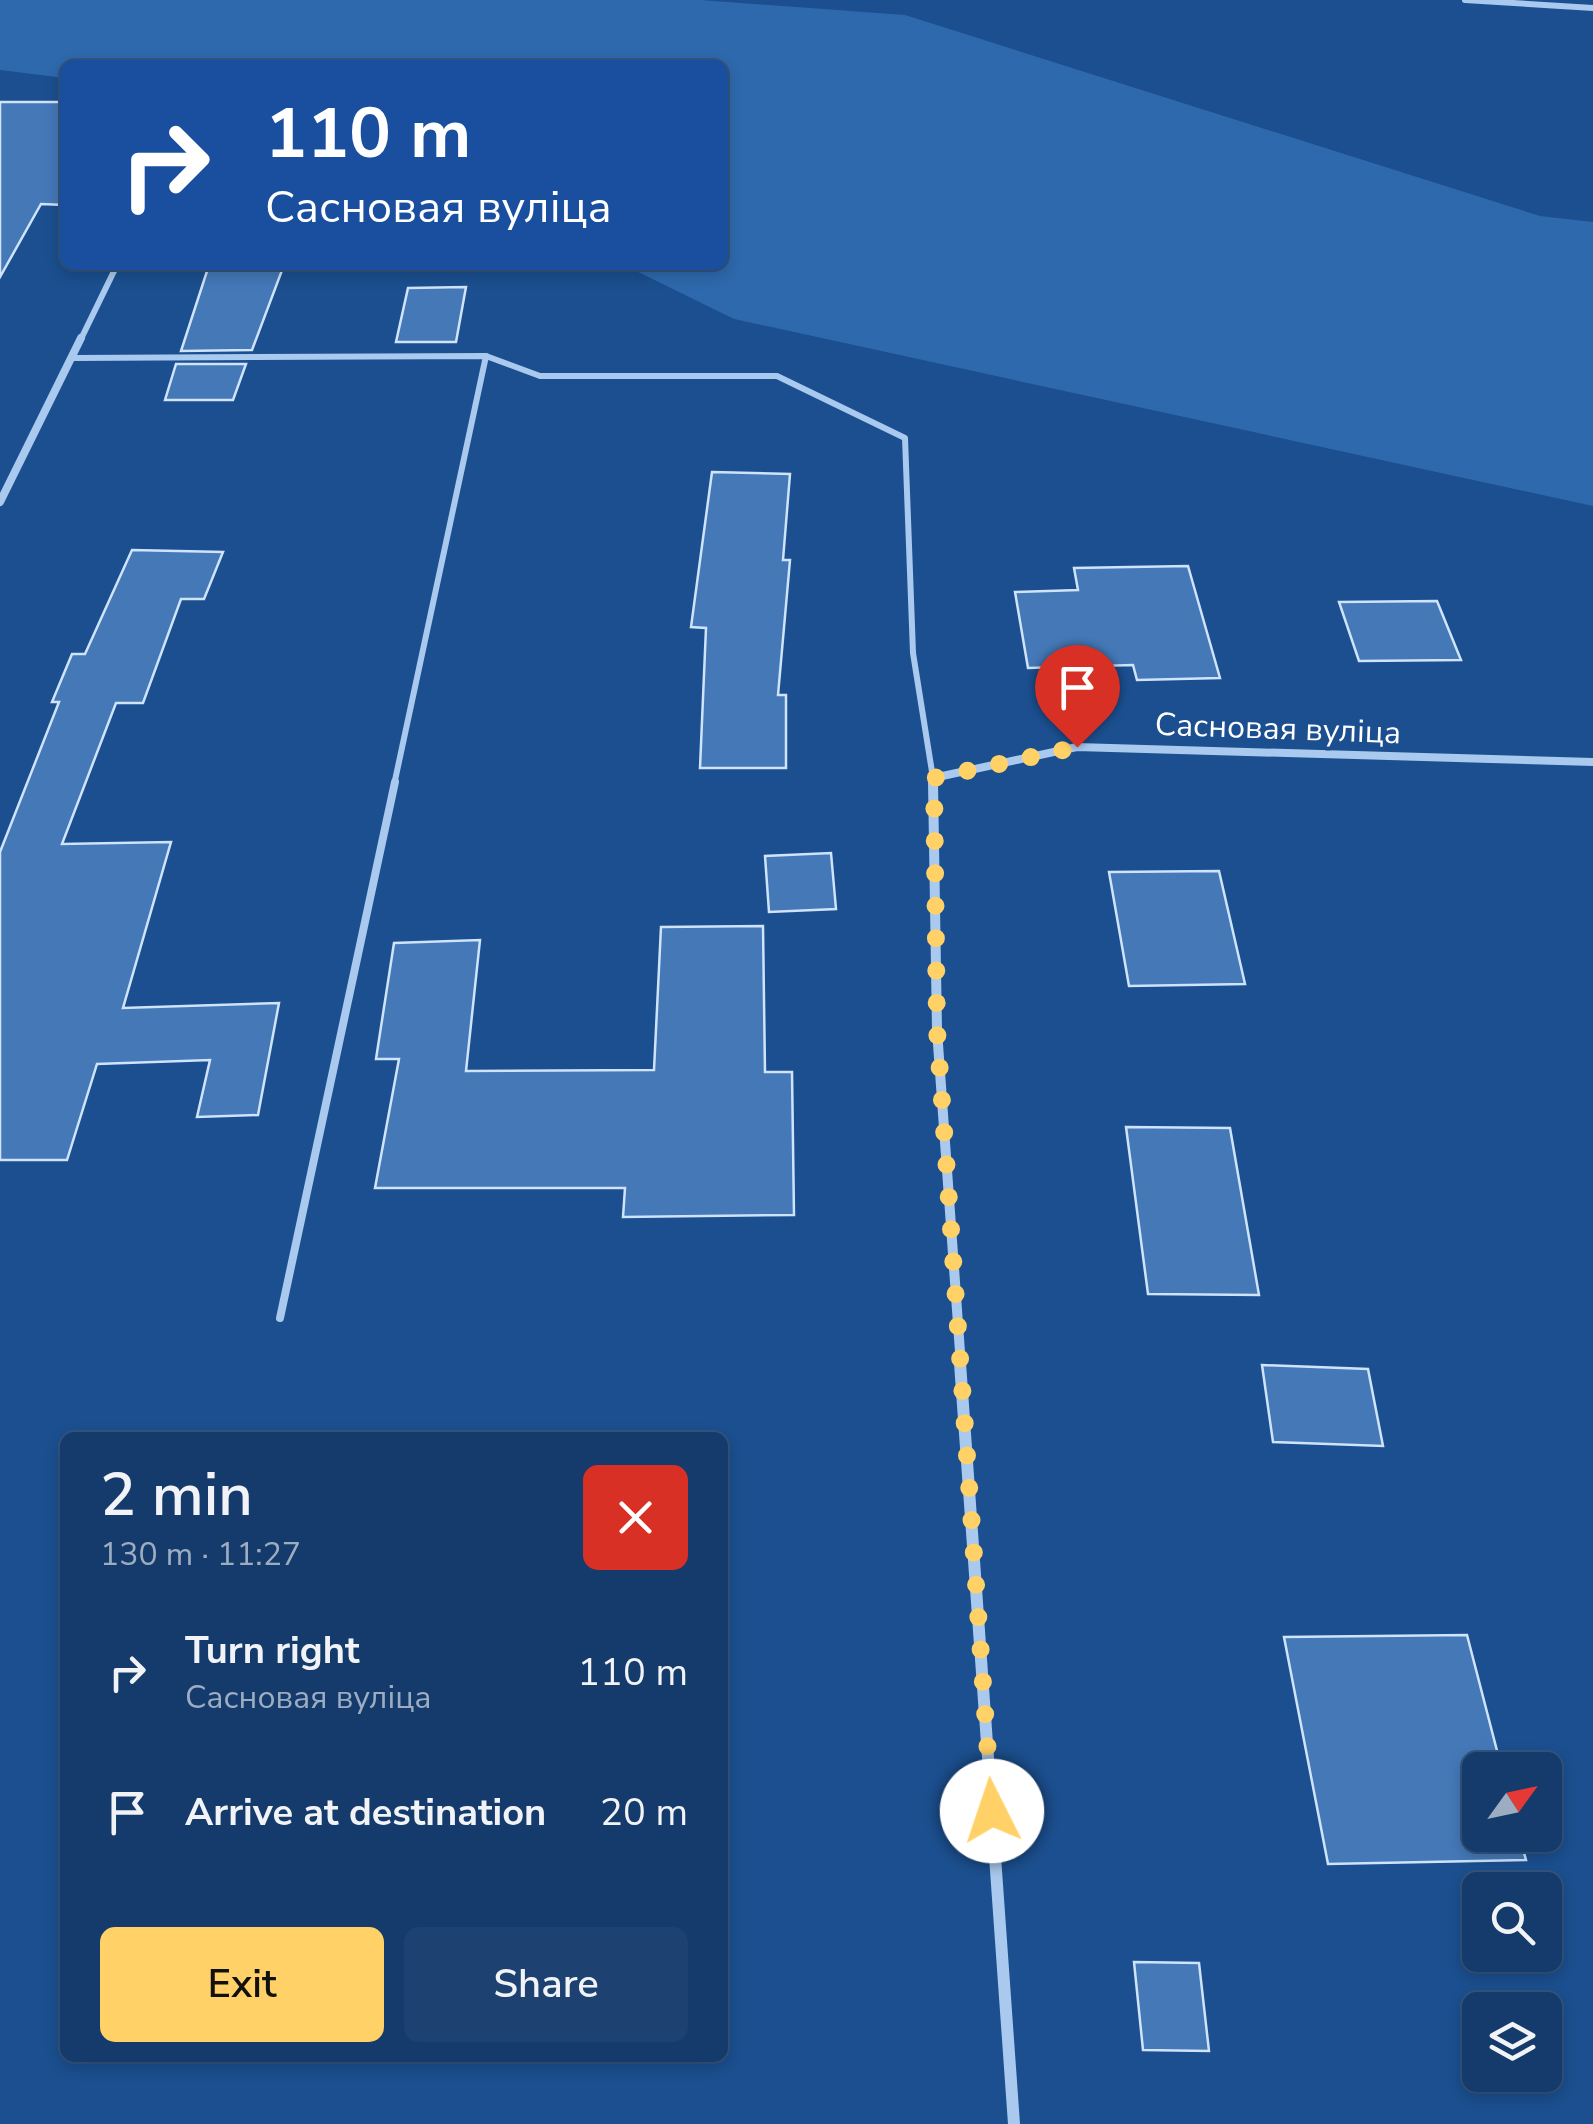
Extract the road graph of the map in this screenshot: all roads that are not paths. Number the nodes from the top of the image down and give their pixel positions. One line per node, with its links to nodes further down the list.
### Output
1 (1465, 0): 2 (street)
2 (1593, 8)
3 (115, 270): 5 (street)
4 (486, 356): 5 (lane); 8 (lane); 9 (lane)
5 (73, 358): 6 (street)
6 (0, 502)
7 (1593, 762): 8 (street, Сасновая вуліца)
8 (934, 778): 10 (street)
9 (280, 1318)
10 (1014, 2124)

